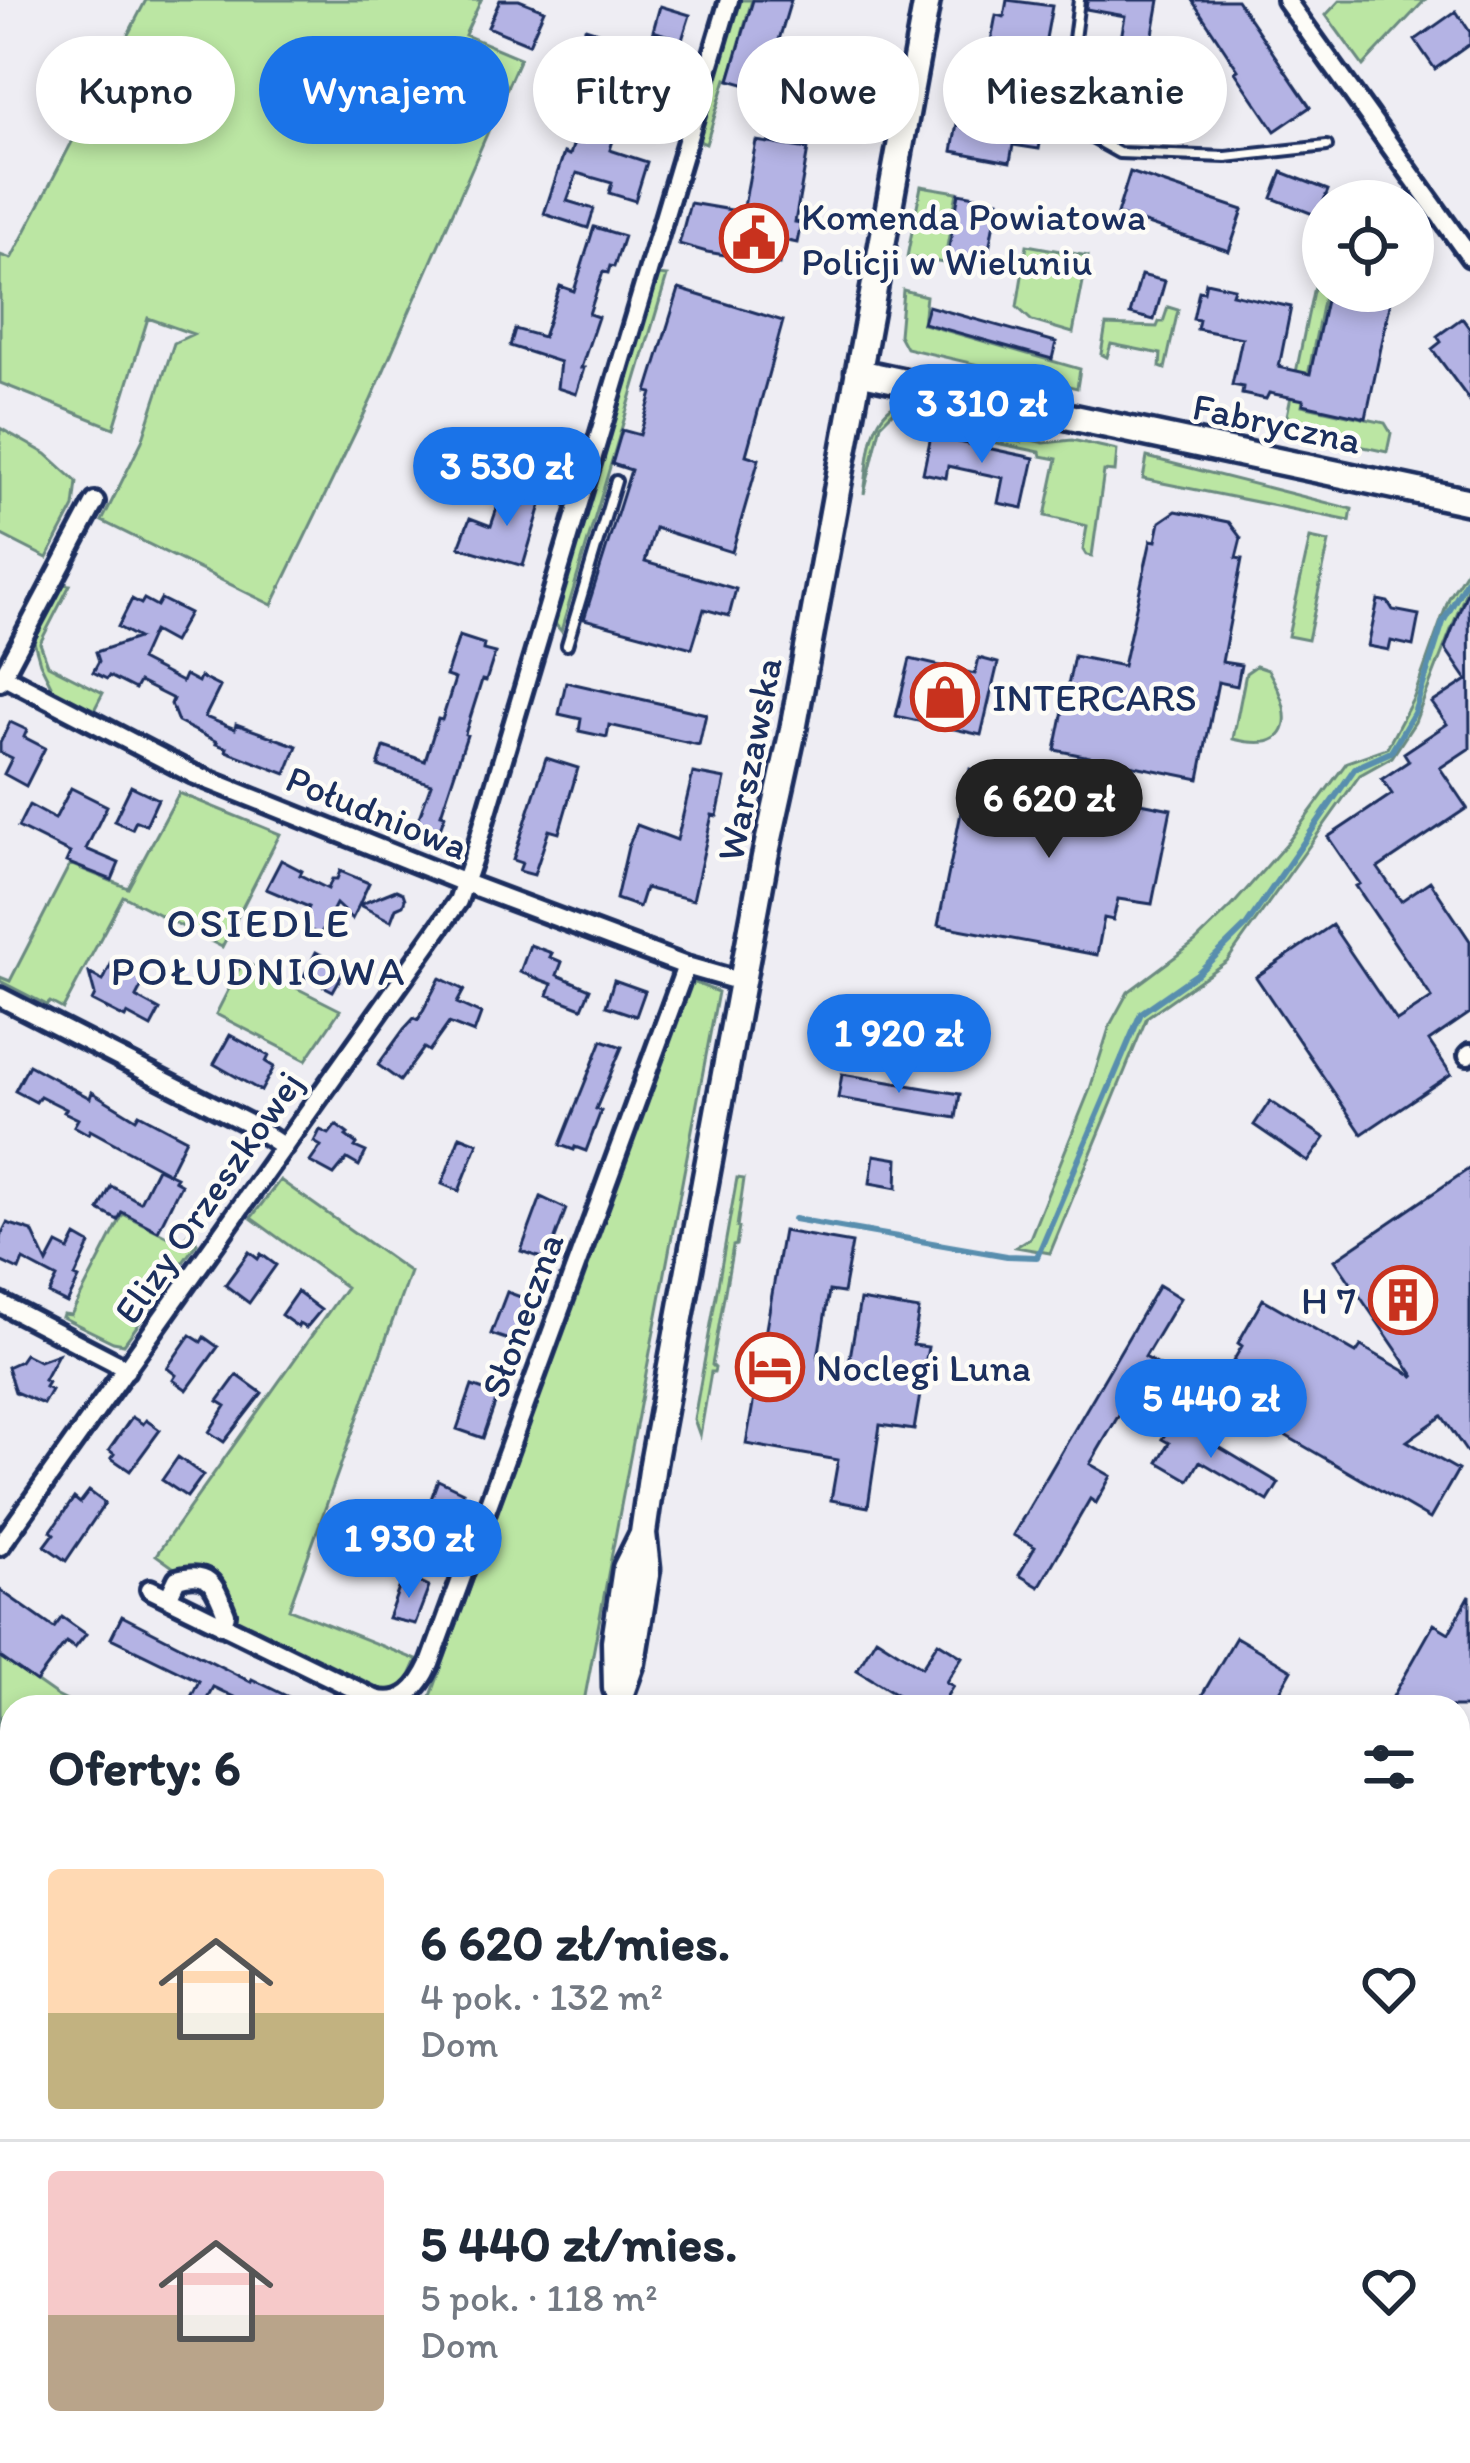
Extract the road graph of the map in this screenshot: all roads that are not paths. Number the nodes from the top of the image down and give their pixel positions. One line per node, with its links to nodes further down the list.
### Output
1 (729, 0): 13 (street, Elizy Orzeszkowej)
2 (927, 0): 7 (main road, Warszawska)
3 (1079, 0): 5 (lane)
4 (1286, 0): 6 (street)
5 (1327, 146)
6 (1470, 257)
7 (858, 372): 10 (main road, Fabryczna); 15 (main road, Warszawska)
8 (616, 481): 11 (lane)
9 (95, 502): 12 (street)
10 (1470, 502)
11 (567, 645)
12 (1, 677): 13 (street, Południowa)
13 (465, 883): 14 (street, Południowa); 17 (street, Elizy Orzeszkowej)
14 (686, 966): 15 (street, Południowa); 25 (street, Słoneczna)
15 (742, 982): 26 (main road, Warszawska)
16 (0, 997): 17 (street)
17 (284, 1147): 19 (street, Elizy Orzeszkowej)
18 (0, 1303): 19 (street)
19 (125, 1370): 20 (street, Elizy Orzeszkowej)
20 (0, 1546)
21 (150, 1589): 22 (street)
22 (168, 1598): 23 (street); 23 (street)
23 (222, 1625): 24 (street, Słoneczna)
24 (367, 1695)
25 (406, 1695)
26 (620, 1695)

